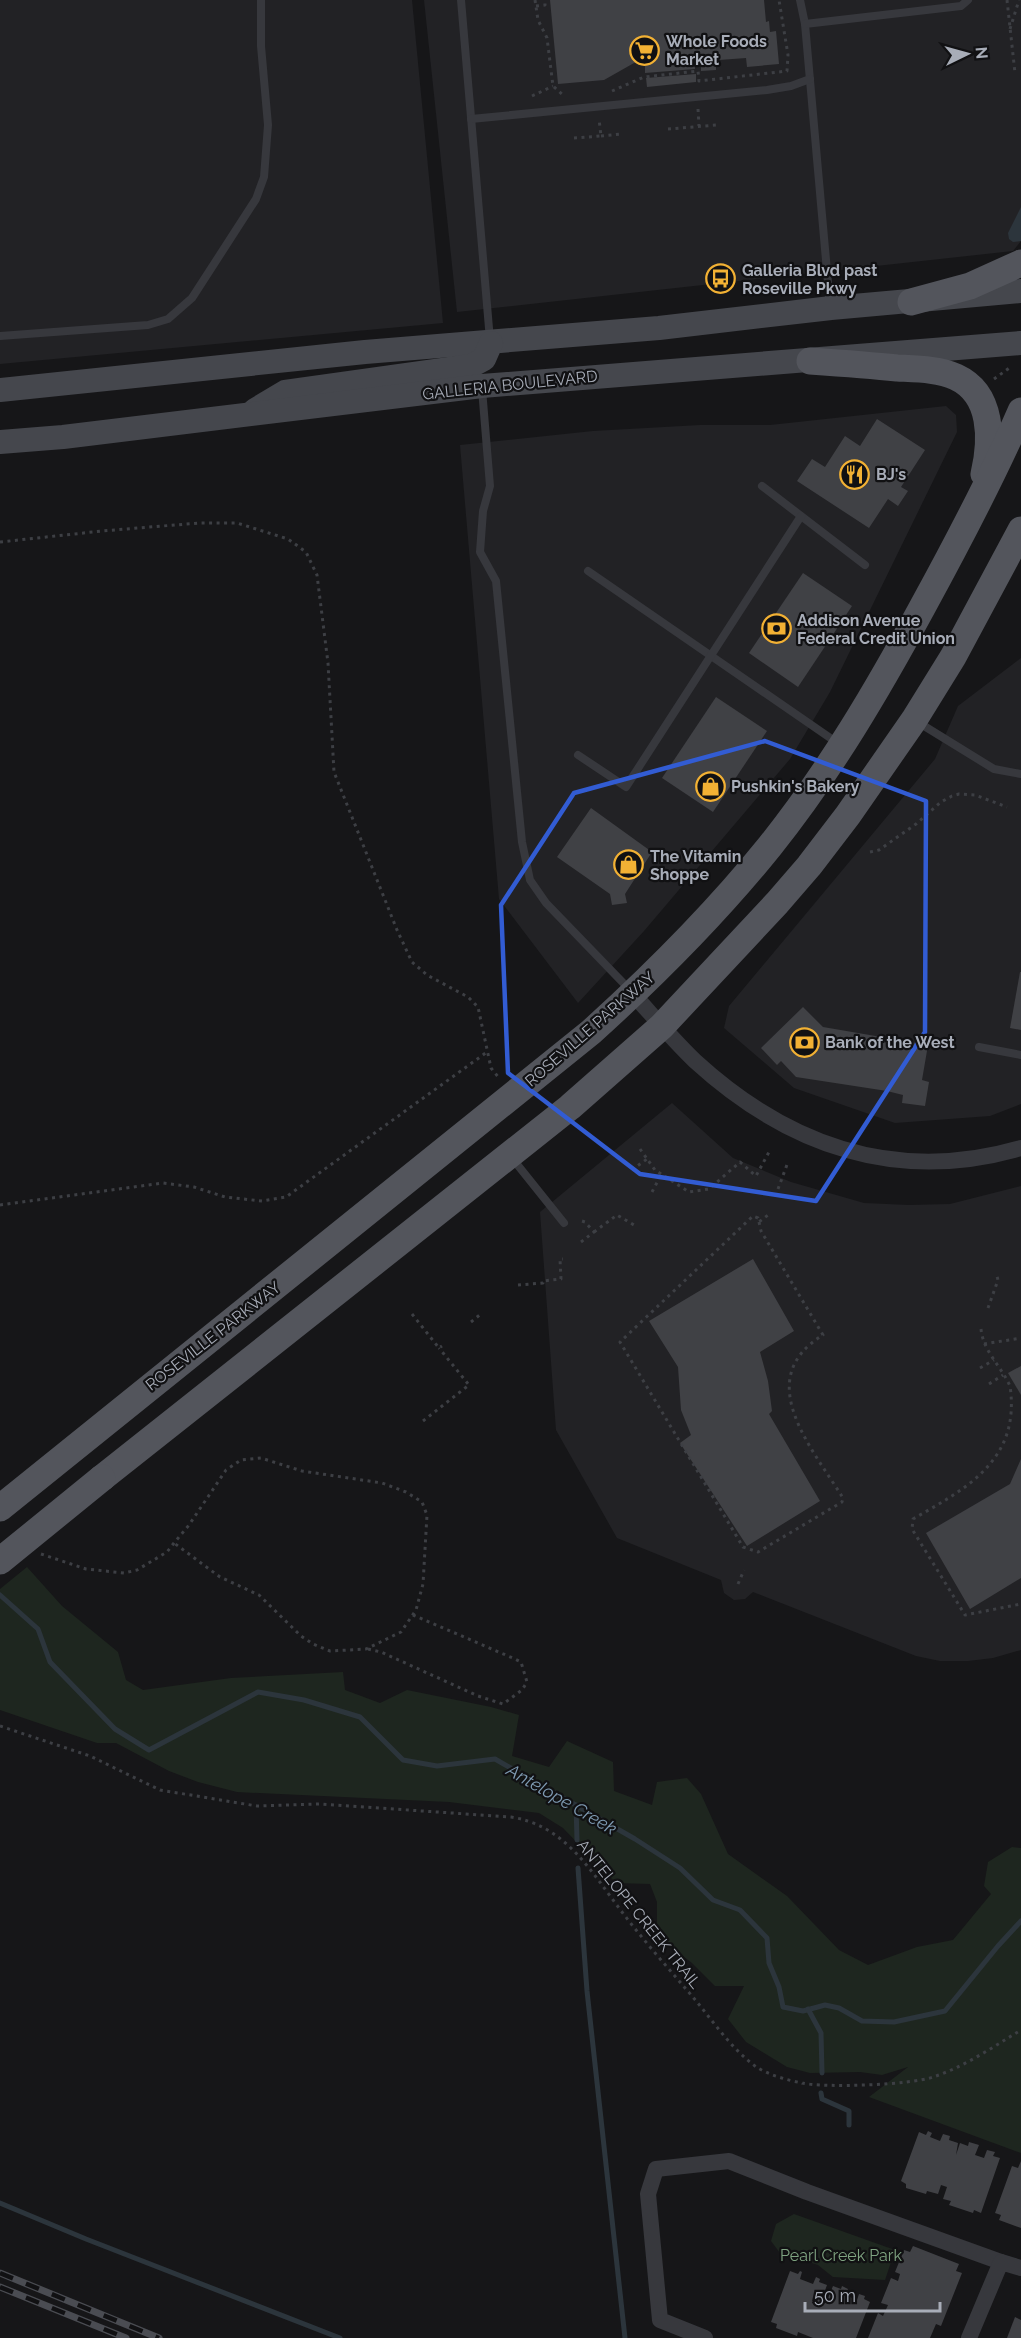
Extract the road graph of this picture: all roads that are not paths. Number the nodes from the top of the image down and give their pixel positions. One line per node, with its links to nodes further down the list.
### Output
1 (261, 0): 12 (lane)
2 (461, 0): 7 (lane)
3 (800, 0): 5 (lane)
4 (968, 0): 5 (lane)
5 (805, 24): 6 (lane)
6 (810, 79): 7 (lane); 11 (lane)
7 (471, 119): 13 (lane)
8 (1021, 263): 10 (main road)
9 (1021, 291): 10 (main road)
10 (911, 302): 11 (main road)
11 (831, 308): 13 (main road)
12 (0, 336)
13 (490, 343): 17 (main road); 19 (main road)
14 (1021, 343): 15 (main road, GALLERIA BOULEVARD)
15 (810, 361): 16 (main road, GALLERIA BOULEVARD); 24 (main road)
16 (482, 386): 19 (main road, GALLERIA BOULEVARD); 32 (lane)
17 (0, 390)
18 (1021, 411): 24 (main road, ROSEVILLE PARKWAY)
19 (248, 414): 20 (main road, GALLERIA BOULEVARD)
20 (0, 442)
21 (762, 486): 22 (lane)
22 (801, 516): 25 (lane); 27 (lane)
23 (1021, 530): 28 (main road)
24 (962, 535): 29 (main road, ROSEVILLE PARKWAY)
25 (865, 565)
26 (588, 571): 27 (lane)
27 (712, 656): 29 (lane); 30 (lane)
28 (915, 720): 31 (lane); 33 (main road)
29 (841, 746): 32 (main road, ROSEVILLE PARKWAY)
30 (578, 754)
31 (1021, 774)
32 (633, 994): 33 (street); 39 (main road, ROSEVILLE PARKWAY)
33 (662, 1026): 36 (street); 37 (main road)
34 (979, 1047): 35 (lane)
35 (1021, 1055)
36 (1021, 1148)
37 (509, 1155): 38 (lane); 40 (main road, bridge)
38 (564, 1223)
39 (0, 1508)
40 (0, 1561)
41 (1001, 2262): 42 (street); 43 (street); 44 (street)
42 (1021, 2268)
43 (705, 2338)
44 (969, 2338)

